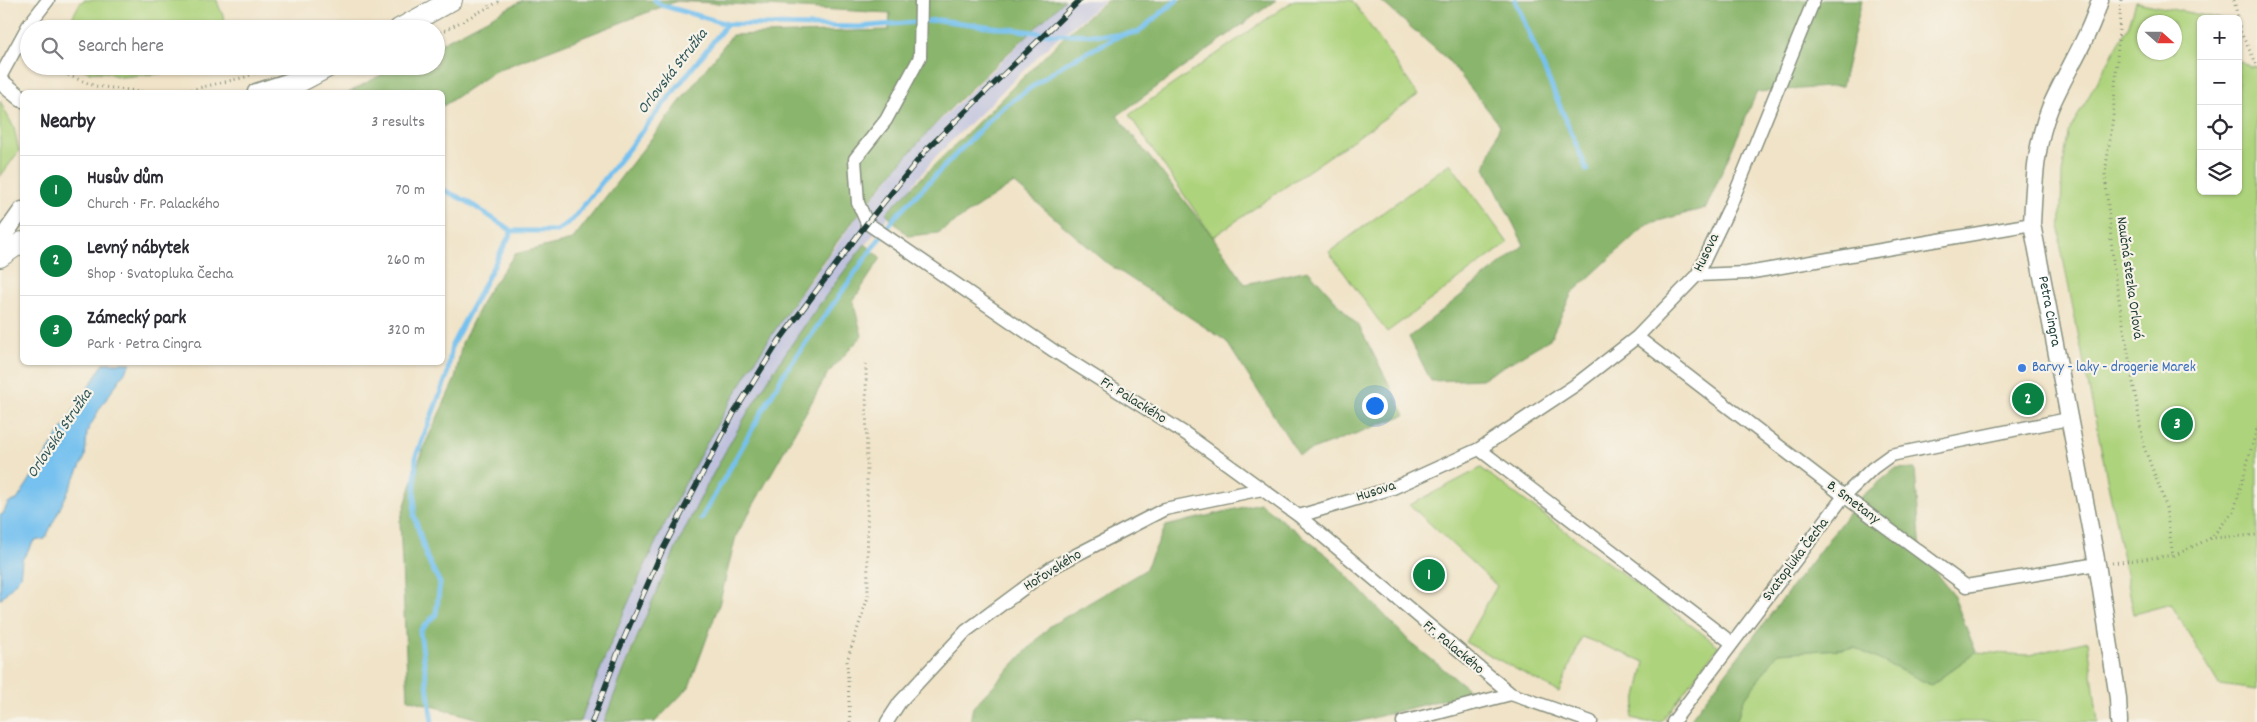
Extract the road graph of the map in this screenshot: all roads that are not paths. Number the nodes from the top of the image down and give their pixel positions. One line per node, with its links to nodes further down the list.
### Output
1 (48, 0): 6 (street)
2 (452, 0): 7 (main road)
3 (921, 0): 24 (street, Fr. Palackého)
4 (1814, 0): 20 (street, Husova)
5 (2100, 0): 16 (street, Petra Cingra)
6 (33, 20)
7 (415, 20)
8 (20, 42): 11 (street)
9 (304, 75): 12 (street)
10 (313, 75): 13 (main road)
11 (1, 80): 14 (street)
12 (262, 90)
13 (286, 90)
14 (20, 94)
15 (20, 213): 17 (street)
16 (2032, 224): 20 (street); 22 (street, Petra Cingra)
17 (0, 241)
18 (20, 243): 19 (main road)
19 (0, 257)
20 (1697, 275): 21 (street, Husova)
21 (1637, 337): 23 (street, Husova); 25 (street, B. Smetany)
22 (2068, 419): 25 (street, Svatopluka Čecha); 27 (street, Petra Cingra)
23 (1478, 449): 26 (street, Husova); 28 (street)
24 (1262, 489): 26 (street, Fr. Palackého); 30 (street, Hořovského)
25 (1844, 496): 27 (street, B. Smetany); 28 (street, Svatopluka Čecha)
26 (1299, 516): 29 (street, Fr. Palackého)
27 (2097, 564): 34 (street, Petra Cingra)
28 (1732, 643): 33 (street, Svatopluka Čecha)
29 (1511, 694): 31 (street); 32 (street, Fr. Palackého)
30 (888, 722)
31 (1403, 722)
32 (1591, 722)
33 (1673, 722)
34 (2119, 722)

